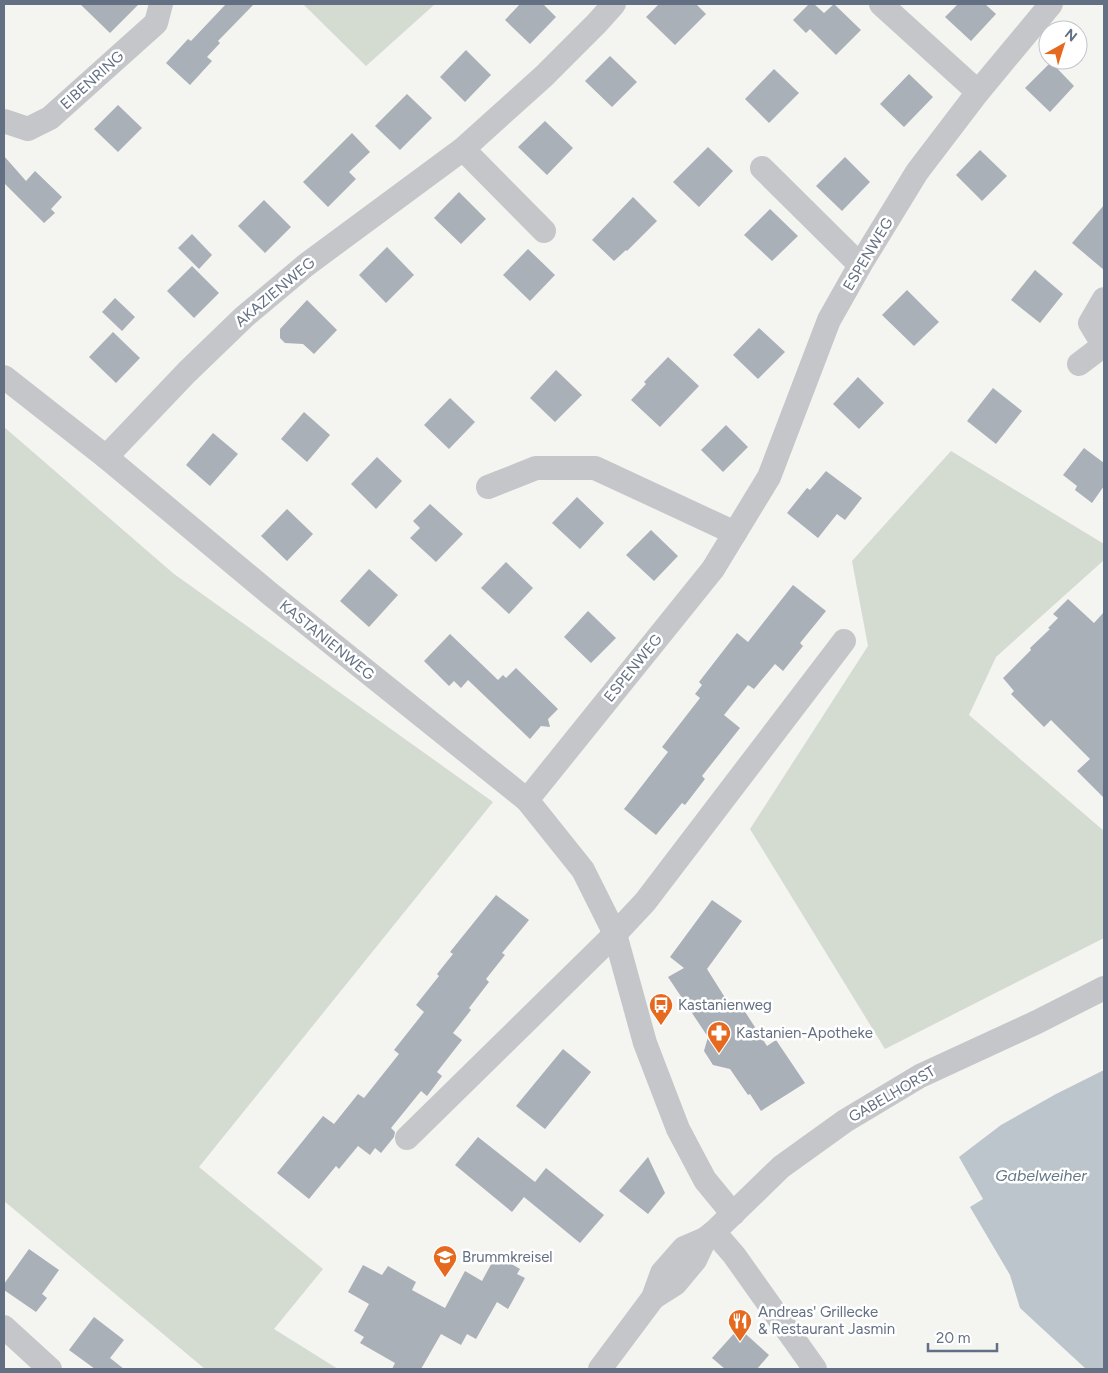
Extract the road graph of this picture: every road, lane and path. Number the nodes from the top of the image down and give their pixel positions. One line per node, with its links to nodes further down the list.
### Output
1 (161, 4): 6 (street, EIBENRING)
2 (614, 4): 7 (street, AKAZIENWEG)
3 (881, 4): 5 (street)
4 (1052, 4): 5 (street, ESPENWEG)
5 (978, 92): 10 (street, ESPENWEG)
6 (4, 122)
7 (462, 149): 9 (street); 15 (street, AKAZIENWEG)
8 (762, 168): 10 (street)
9 (544, 231)
10 (860, 265): 17 (street, ESPENWEG)
11 (1104, 299): 12 (street)
12 (1104, 346): 13 (street)
13 (1078, 364)
14 (4, 377): 15 (street, KASTANIENWEG)
15 (106, 457): 19 (street, KASTANIENWEG)
16 (488, 487): 17 (street)
17 (736, 534): 19 (street, ESPENWEG)
18 (844, 641): 20 (street)
19 (527, 800): 20 (street, KASTANIENWEG)
20 (615, 934): 22 (street); 23 (street, KASTANIENWEG)
21 (1104, 988): 23 (street, GABELHORST)
22 (407, 1138)
23 (733, 1214): 24 (street, GABELHORST)
24 (709, 1235): 27 (street, GABELHORST); 28 (street)
25 (4, 1327): 26 (street)
26 (50, 1369)
27 (600, 1369)
28 (815, 1369)

